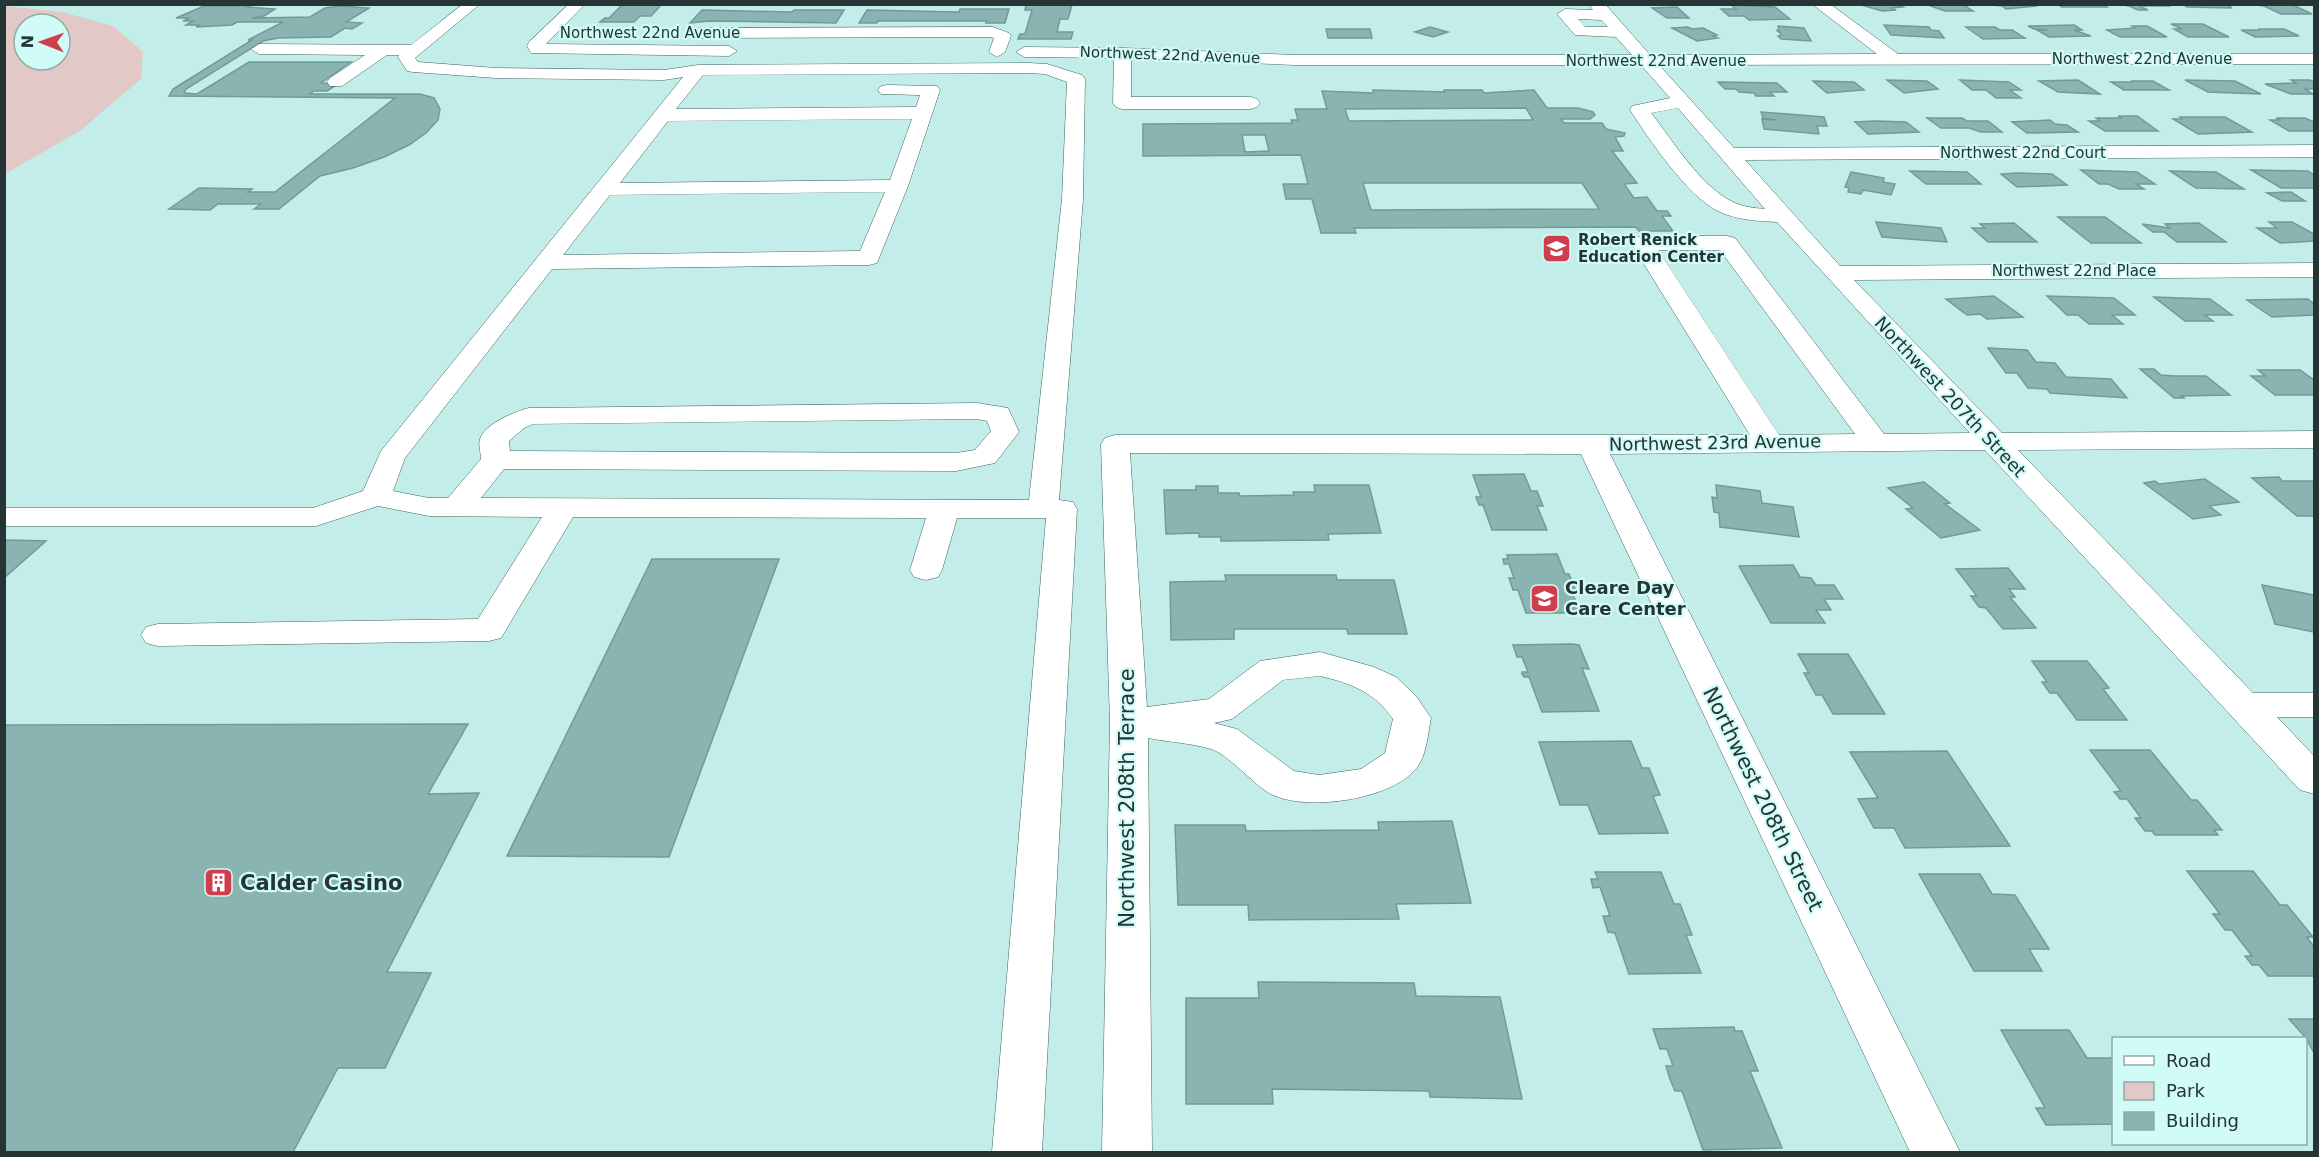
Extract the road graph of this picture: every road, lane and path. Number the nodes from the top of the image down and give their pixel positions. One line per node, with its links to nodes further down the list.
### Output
1 (473, 4): 10 (street)
2 (578, 4): 6 (street)
3 (1819, 4): 19 (street)
4 (1601, 10): 5 (street, Northwest 207th Street); 5 (street)
5 (1621, 32): 20 (street, Northwest 207th Street)
6 (547, 33): 7 (street, Northwest 22nd Avenue); 13 (street, Northwest 22nd Avenue)
7 (571, 33)
8 (688, 33): 15 (street, Northwest 22nd Avenue)
9 (351, 42): 10 (street)
10 (419, 45): 12 (street); 21 (street)
11 (260, 49): 12 (street)
12 (383, 50): 24 (street)
13 (749, 51)
14 (973, 52): 15 (street, Northwest 22nd Avenue)
15 (997, 52): 16 (street, Northwest 22nd Avenue)
16 (1123, 53): 17 (street, Northwest 22nd Avenue); 30 (street)
17 (1219, 56): 20 (street, Northwest 22nd Avenue); 23 (street)
18 (2314, 59): 19 (street, Northwest 22nd Avenue)
19 (1895, 60): 20 (street, Northwest 22nd Avenue)
20 (1647, 62): 29 (street, Northwest 207th Street)
21 (525, 73): 22 (street); 27 (street)
22 (578, 74): 25 (street); 26 (street)
23 (1268, 78)
24 (336, 82)
25 (688, 82): 32 (street); 52 (street)
26 (568, 89)
27 (507, 90)
28 (872, 90): 31 (street)
29 (1683, 101): 34 (street, Northwest 207th Street); 37 (street)
30 (1251, 103)
31 (923, 113): 32 (street); 35 (street)
32 (663, 115): 36 (street)
33 (2314, 151): 34 (street, Northwest 22nd Court)
34 (1731, 154): 37 (street, Northwest 207th Street)
35 (898, 186): 36 (street); 38 (street)
36 (605, 189): 38 (street)
37 (1783, 216): 40 (street, Northwest 207th Street)
38 (546, 262): 48 (street)
39 (2314, 270): 40 (street, Northwest 22nd Place)
40 (1834, 273): 42 (street, Northwest 207th Street)
41 (2314, 439): 42 (street, Northwest 23rd Avenue)
42 (1990, 440): 43 (street, Northwest 23rd Avenue); 56 (street, Northwest 207th Street)
43 (1875, 441): 44 (street, Northwest 23rd Avenue); 44 (street)
44 (1769, 442): 46 (street, Northwest 23rd Avenue)
45 (1115, 444): 46 (street, Northwest 23rd Avenue); 58 (street, Northwest 208th Terrace)
46 (1591, 445): 62 (street, Northwest 208th Street)
47 (496, 460): 47 (street); 49 (street)
48 (376, 497): 49 (street); 53 (street)
49 (457, 507): 50 (street)
50 (563, 507): 51 (street); 55 (street)
51 (944, 508): 52 (street); 54 (street)
52 (1043, 508): 60 (street)
53 (4, 517)
54 (926, 570)
55 (158, 635)
56 (2244, 705): 57 (street); 59 (street, Northwest 207th Street)
57 (2314, 705)
58 (1129, 722): 58 (street); 61 (street, Northwest 208th Terrace)
59 (2314, 780)
60 (1017, 1152)
61 (1127, 1152)
62 (1935, 1152)

